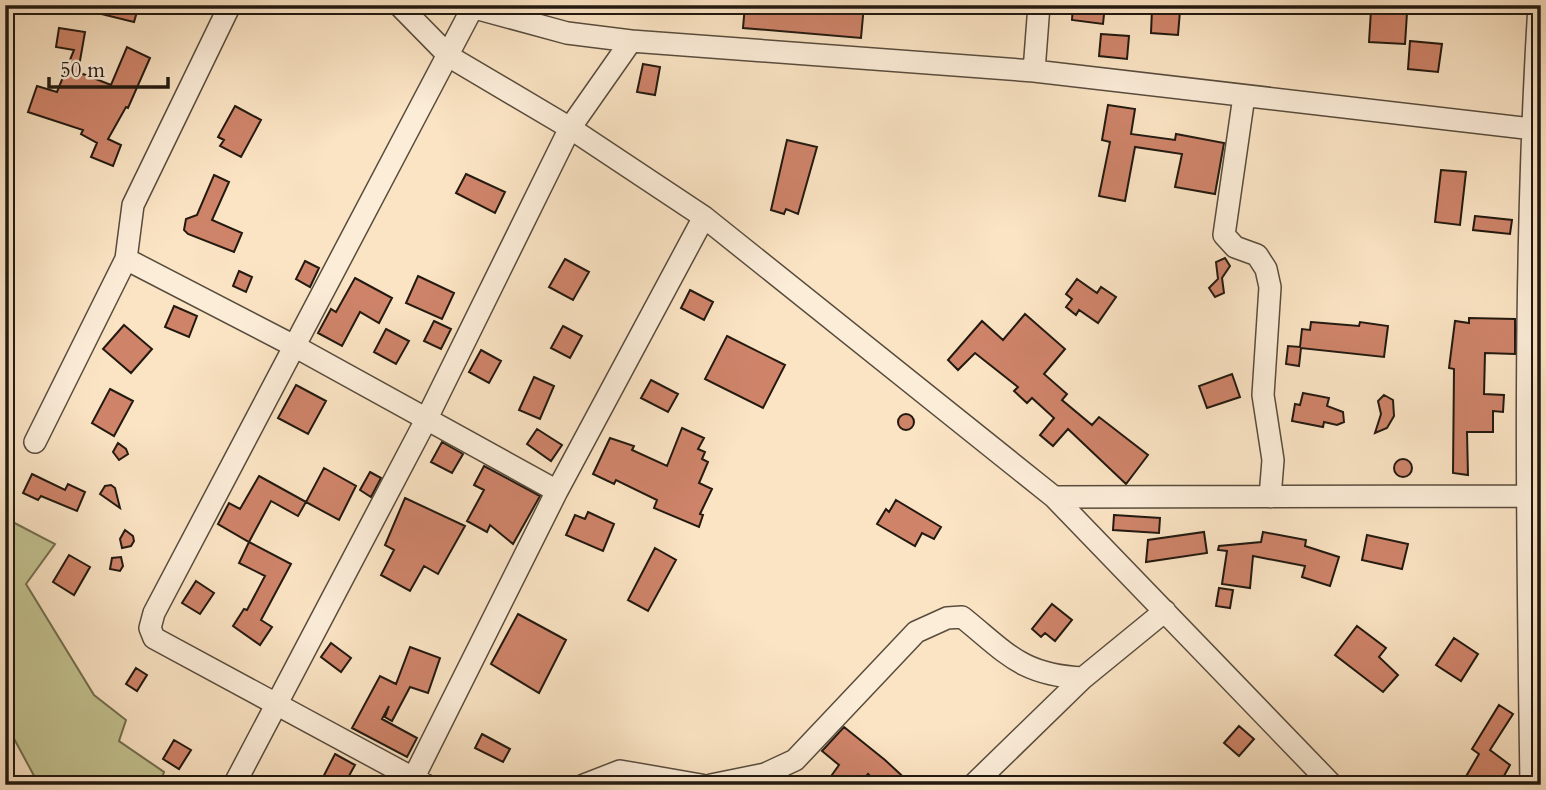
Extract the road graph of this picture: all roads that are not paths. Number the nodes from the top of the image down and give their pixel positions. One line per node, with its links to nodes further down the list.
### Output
1 (230, 5): 13 (street)
2 (399, 5): 7 (street)
3 (1039, 5): 8 (street)
4 (1539, 5): 11 (street)
5 (471, 6): 6 (street); 7 (street)
6 (632, 41): 8 (street); 10 (street)
7 (450, 57): 10 (street); 14 (street)
8 (1034, 71): 9 (street)
9 (1244, 96): 11 (street); 18 (street)
10 (570, 128): 12 (street); 15 (street)
11 (1536, 130): 19 (street)
12 (704, 217): 17 (street); 20 (street)
13 (126, 259): 14 (street); 16 (street)
14 (296, 347): 15 (street); 23 (street)
15 (426, 420): 17 (street); 23 (street)
16 (35, 442)
17 (557, 491): 24 (street)
18 (1270, 497): 19 (street); 20 (street)
19 (1534, 497): 31 (street)
20 (1054, 498): 21 (street)
21 (1165, 611): 22 (street); 30 (street)
22 (1083, 678): 28 (street); 29 (street)
23 (275, 706): 24 (street); 25 (street)
24 (417, 783)
25 (234, 785)
26 (584, 785): 27 (street)
27 (701, 785)
28 (711, 785)
29 (973, 785)
30 (1332, 785)
31 (1531, 785)

